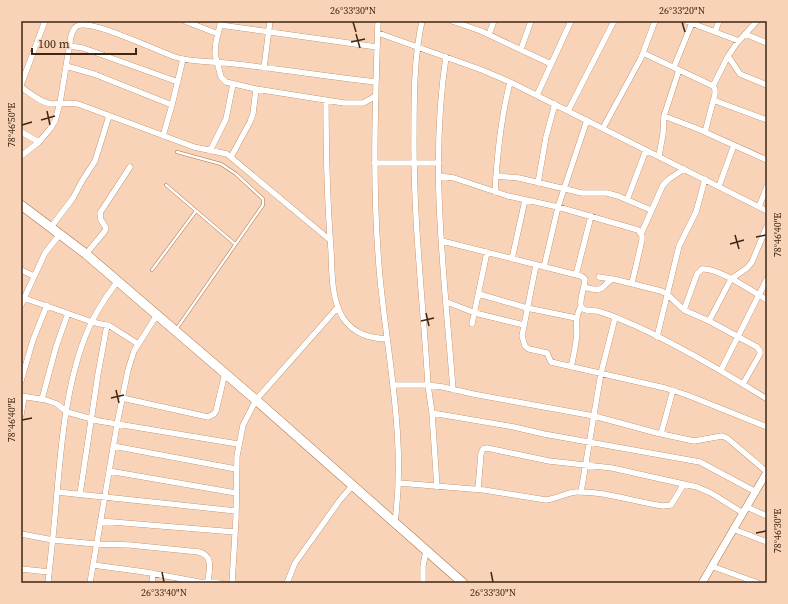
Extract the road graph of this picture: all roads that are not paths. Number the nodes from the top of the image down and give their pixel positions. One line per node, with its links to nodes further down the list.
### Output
1 (45, 21): 42 (street)
2 (185, 21): 19 (street)
3 (270, 21): 16 (street)
4 (378, 21): 18 (street)
5 (422, 21): 25 (street)
6 (452, 21): 20 (street)
7 (494, 21): 20 (street)
8 (531, 21): 27 (street)
9 (571, 21): 33 (street)
10 (614, 21): 52 (street)
11 (655, 21): 28 (street)
12 (719, 21): 17 (street)
13 (757, 21): 21 (street)
14 (689, 22): 17 (street); 36 (street)
15 (221, 23): 16 (street); 19 (street)
16 (269, 32): 26 (street); 35 (street)
17 (715, 32): 22 (street)
18 (378, 33): 25 (street); 26 (street)
19 (218, 34): 32 (street)
20 (489, 34): 27 (street)
21 (745, 34): 22 (street); 23 (street)
22 (739, 41): 29 (street)
23 (767, 43)
24 (70, 46): 31 (street); 34 (street); 37 (street)
25 (417, 46): 30 (street); 71 (street)
26 (377, 47): 38 (street)
27 (521, 50): 33 (street)
28 (643, 53): 36 (street); 57 (street)
29 (728, 56): 41 (street); 43 (street)
30 (446, 57): 39 (street); 72 (street)
31 (183, 59): 32 (street); 37 (street)
32 (217, 62): 35 (street); 40 (street)
33 (551, 64): 45 (street)
34 (66, 66): 49 (street); 51 (street)
35 (264, 68): 38 (street)
36 (676, 68): 43 (street); 54 (street)
37 (178, 82): 51 (street)
38 (376, 82): 46 (street)
39 (510, 82): 45 (street); 76 (street)
40 (233, 84): 44 (street); 64 (street)
41 (767, 85)
42 (21, 86): 49 (street)
43 (713, 86): 47 (street)
44 (256, 89): 48 (street); 68 (street)
45 (537, 95): 50 (street)
46 (376, 96): 48 (street); 70 (street)
47 (713, 100): 56 (street); 59 (street)
48 (326, 101): 97 (street)
49 (60, 103): 53 (street); 61 (street)
50 (555, 104): 52 (street); 78 (street)
51 (172, 105): 60 (street)
52 (568, 111): 55 (street)
53 (109, 116): 60 (street); 94 (street)
54 (664, 116): 59 (street); 67 (street)
55 (586, 120): 57 (street); 82 (street)
56 (767, 120)
57 (604, 128): 63 (street)
58 (21, 132): 61 (street)
59 (704, 132): 62 (street)
60 (163, 136): 64 (street)
61 (39, 142): 66 (street)
62 (734, 145): 69 (street); 80 (street)
63 (646, 150): 67 (street); 85 (street)
64 (210, 151): 68 (street)
65 (177, 152): 99 (lane)
66 (21, 156)
67 (659, 156): 74 (street)
68 (231, 157): 97 (street)
69 (767, 160)
70 (374, 163): 71 (street); 141 (street)
71 (414, 163): 72 (street); 150 (street)
72 (439, 163): 75 (street)
73 (130, 167): 101 (street)
74 (684, 169): 77 (street); 89 (street)
75 (439, 176): 83 (street); 98 (street)
76 (496, 176): 78 (street); 83 (street)
77 (704, 179): 80 (street); 117 (street)
78 (538, 183): 82 (street)
79 (166, 185): 90 (lane)
80 (719, 186): 88 (street)
81 (767, 186): 88 (street)
82 (564, 189): 85 (street); 87 (street)
83 (495, 192): 84 (street)
84 (525, 200): 87 (street); 102 (street)
85 (627, 200): 89 (street)
86 (21, 205): 94 (highway)
87 (558, 207): 92 (street); 104 (street)
88 (759, 207): 91 (street)
89 (651, 210): 96 (street)
90 (196, 211): 99 (lane); 106 (lane)
91 (767, 211)
92 (591, 216): 96 (street); 107 (street)
93 (767, 226): 111 (street)
94 (51, 227): 95 (highway)
95 (60, 234): 101 (highway); 108 (street)
96 (641, 234): 114 (street)
97 (330, 240): 125 (street)
98 (442, 240): 100 (street); 121 (street)
99 (235, 244): 138 (lane)
100 (487, 252): 102 (street); 116 (street)
101 (86, 254): 113 (highway)
102 (512, 259): 103 (street)
103 (536, 265): 104 (street); 126 (street)
104 (544, 267): 107 (street)
105 (21, 270): 108 (street)
106 (152, 270)
107 (576, 275): 115 (street)
108 (34, 276): 119 (street)
109 (599, 277): 110 (street)
110 (613, 279): 114 (street); 115 (street)
111 (731, 279): 118 (street); 127 (street); 133 (street)
112 (767, 279): 118 (street)
113 (117, 282): 130 (highway); 134 (street)
114 (632, 283): 117 (street)
115 (584, 287): 124 (street)
116 (479, 294): 126 (street); 129 (street)
117 (668, 294): 127 (street); 139 (street)
118 (759, 295): 120 (street); 140 (street)
119 (22, 297): 122 (street); 123 (street)
120 (767, 300)
121 (447, 302): 129 (street); 151 (street)
122 (21, 305)
123 (47, 305): 128 (street); 147 (street)
124 (581, 306): 131 (street); 132 (street)
125 (338, 307): 141 (street); 157 (street)
126 (527, 308): 131 (street); 137 (street)
127 (684, 310): 133 (street)
128 (68, 313): 134 (street); 155 (street)
129 (475, 313): 135 (street); 137 (street)
130 (157, 316): 138 (highway); 142 (street)
131 (576, 318): 143 (street)
132 (615, 318): 139 (street); 146 (street)
133 (709, 321): 140 (street)
134 (92, 322): 136 (street); 158 (street)
135 (472, 324)
136 (107, 325): 142 (street); 162 (street)
137 (524, 325): 143 (street)
138 (175, 330): 145 (highway)
139 (657, 337): 144 (street)
140 (739, 337): 144 (street); 148 (street)
141 (387, 339): 149 (street)
142 (138, 344): 154 (street)
143 (571, 367): 146 (street)
144 (721, 370): 148 (street)
145 (225, 373): 154 (street); 157 (highway)
146 (601, 373): 152 (street); 161 (street)
147 (21, 381)
148 (743, 384): 156 (street)
149 (393, 385): 150 (street); 173 (street)
150 (428, 386): 151 (street); 160 (street)
151 (453, 390): 161 (street)
152 (672, 390): 164 (street); 165 (street)
153 (23, 396): 155 (street); 159 (street)
154 (122, 398): 163 (street)
155 (42, 399): 158 (street)
156 (767, 399)
157 (256, 400): 167 (street); 175 (highway)
158 (67, 412): 162 (street); 178 (street)
159 (21, 414)
160 (432, 414): 166 (street); 176 (street)
161 (594, 416): 165 (street); 166 (street)
162 (91, 419): 163 (street); 182 (street)
163 (117, 424): 167 (street); 168 (street)
164 (767, 427)
165 (661, 434): 172 (street)
166 (590, 442): 169 (street); 180 (street)
167 (238, 444): 170 (street)
168 (113, 446): 170 (street); 171 (street)
169 (585, 465): 174 (street); 177 (street); 179 (street)
170 (236, 469): 181 (street)
171 (109, 471): 181 (street); 183 (street)
172 (767, 472): 180 (street)
173 (399, 483): 176 (street); 188 (street)
174 (684, 484): 179 (street); 184 (street)
175 (353, 485): 188 (highway); 208 (street)
176 (437, 487): 177 (street)
177 (478, 489): 179 (street)
178 (57, 492): 182 (street); 192 (street)
179 (581, 492)
180 (756, 492): 184 (street)
181 (236, 493): 185 (street)
182 (80, 494): 183 (street)
183 (104, 497): 185 (street); 187 (street)
184 (745, 510): 186 (street); 189 (street)
185 (236, 511): 190 (street)
186 (767, 516)
187 (100, 521): 190 (street); 194 (street)
188 (395, 522): 195 (highway)
189 (733, 529): 193 (street); 197 (street)
190 (235, 532): 207 (street)
191 (21, 534): 192 (street)
192 (53, 540): 194 (street); 199 (street)
193 (767, 542)
194 (96, 544): 196 (street); 202 (street)
195 (426, 551): 209 (street); 210 (highway)
196 (93, 565): 200 (street); 204 (street)
197 (711, 566): 211 (street); 212 (street)
198 (21, 569): 199 (street)
199 (49, 572): 203 (street)
200 (152, 573): 201 (street); 205 (street)
201 (185, 581): 202 (street)
202 (208, 582): 206 (street)
203 (48, 583)
204 (90, 583)
205 (153, 583)
206 (220, 583)
207 (232, 583)
208 (287, 583)
209 (423, 583)
210 (463, 583)
211 (702, 583)
212 (758, 583)

